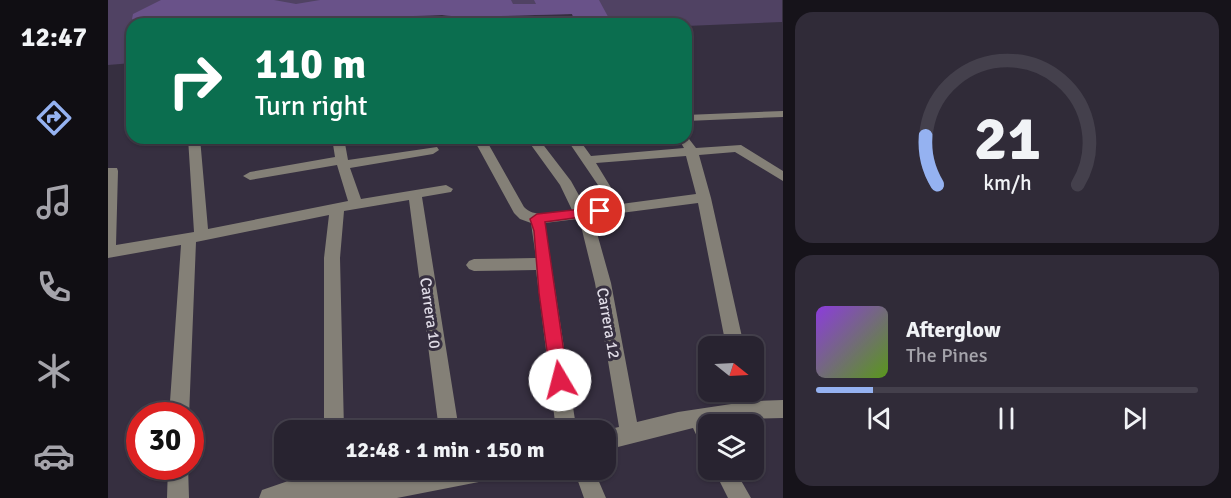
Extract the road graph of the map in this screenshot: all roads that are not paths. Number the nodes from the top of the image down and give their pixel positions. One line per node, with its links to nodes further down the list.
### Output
1 (783, 114): 2 (street)
2 (692, 118)
3 (195, 144): 23 (street)
4 (339, 144): 11 (street)
5 (482, 144): 22 (street)
6 (536, 144): 21 (street, Carrera 12)
7 (576, 144): 10 (street)
8 (688, 144): 10 (street); 14 (street); 17 (street)
9 (433, 150): 11 (street)
10 (588, 160): 20 (street)
11 (343, 162): 13 (street); 18 (street)
12 (112, 171): 24 (street)
13 (250, 176)
14 (783, 177)
15 (446, 189): 16 (street)
16 (415, 195): 18 (street); 35 (street, Carrera 10)
17 (704, 198): 20 (street); 27 (street)
18 (356, 204): 19 (street)
19 (337, 209): 23 (street); 34 (street)
20 (617, 209): 21 (street)
21 (583, 213): 22 (street); 37 (street, Carrera 12)
22 (537, 219): 25 (street)
23 (195, 236): 24 (street); 28 (street)
24 (108, 251)
25 (544, 264): 26 (street); 36 (street)
26 (474, 265)
27 (733, 336)
28 (179, 402)
29 (744, 402): 32 (street)
30 (752, 402): 31 (street)
31 (783, 409)
32 (710, 414)
33 (698, 418): 37 (street)
34 (334, 420)
35 (448, 420)
36 (565, 420)
37 (630, 435): 38 (street)
38 (616, 438)
39 (178, 480): 46 (street)
40 (330, 480): 47 (street)
41 (338, 480): 45 (street)
42 (434, 480): 45 (street)
43 (588, 480): 48 (street)
44 (730, 480): 49 (street)
45 (394, 493)
46 (178, 498)
47 (270, 498)
48 (595, 498)
49 (740, 498)

